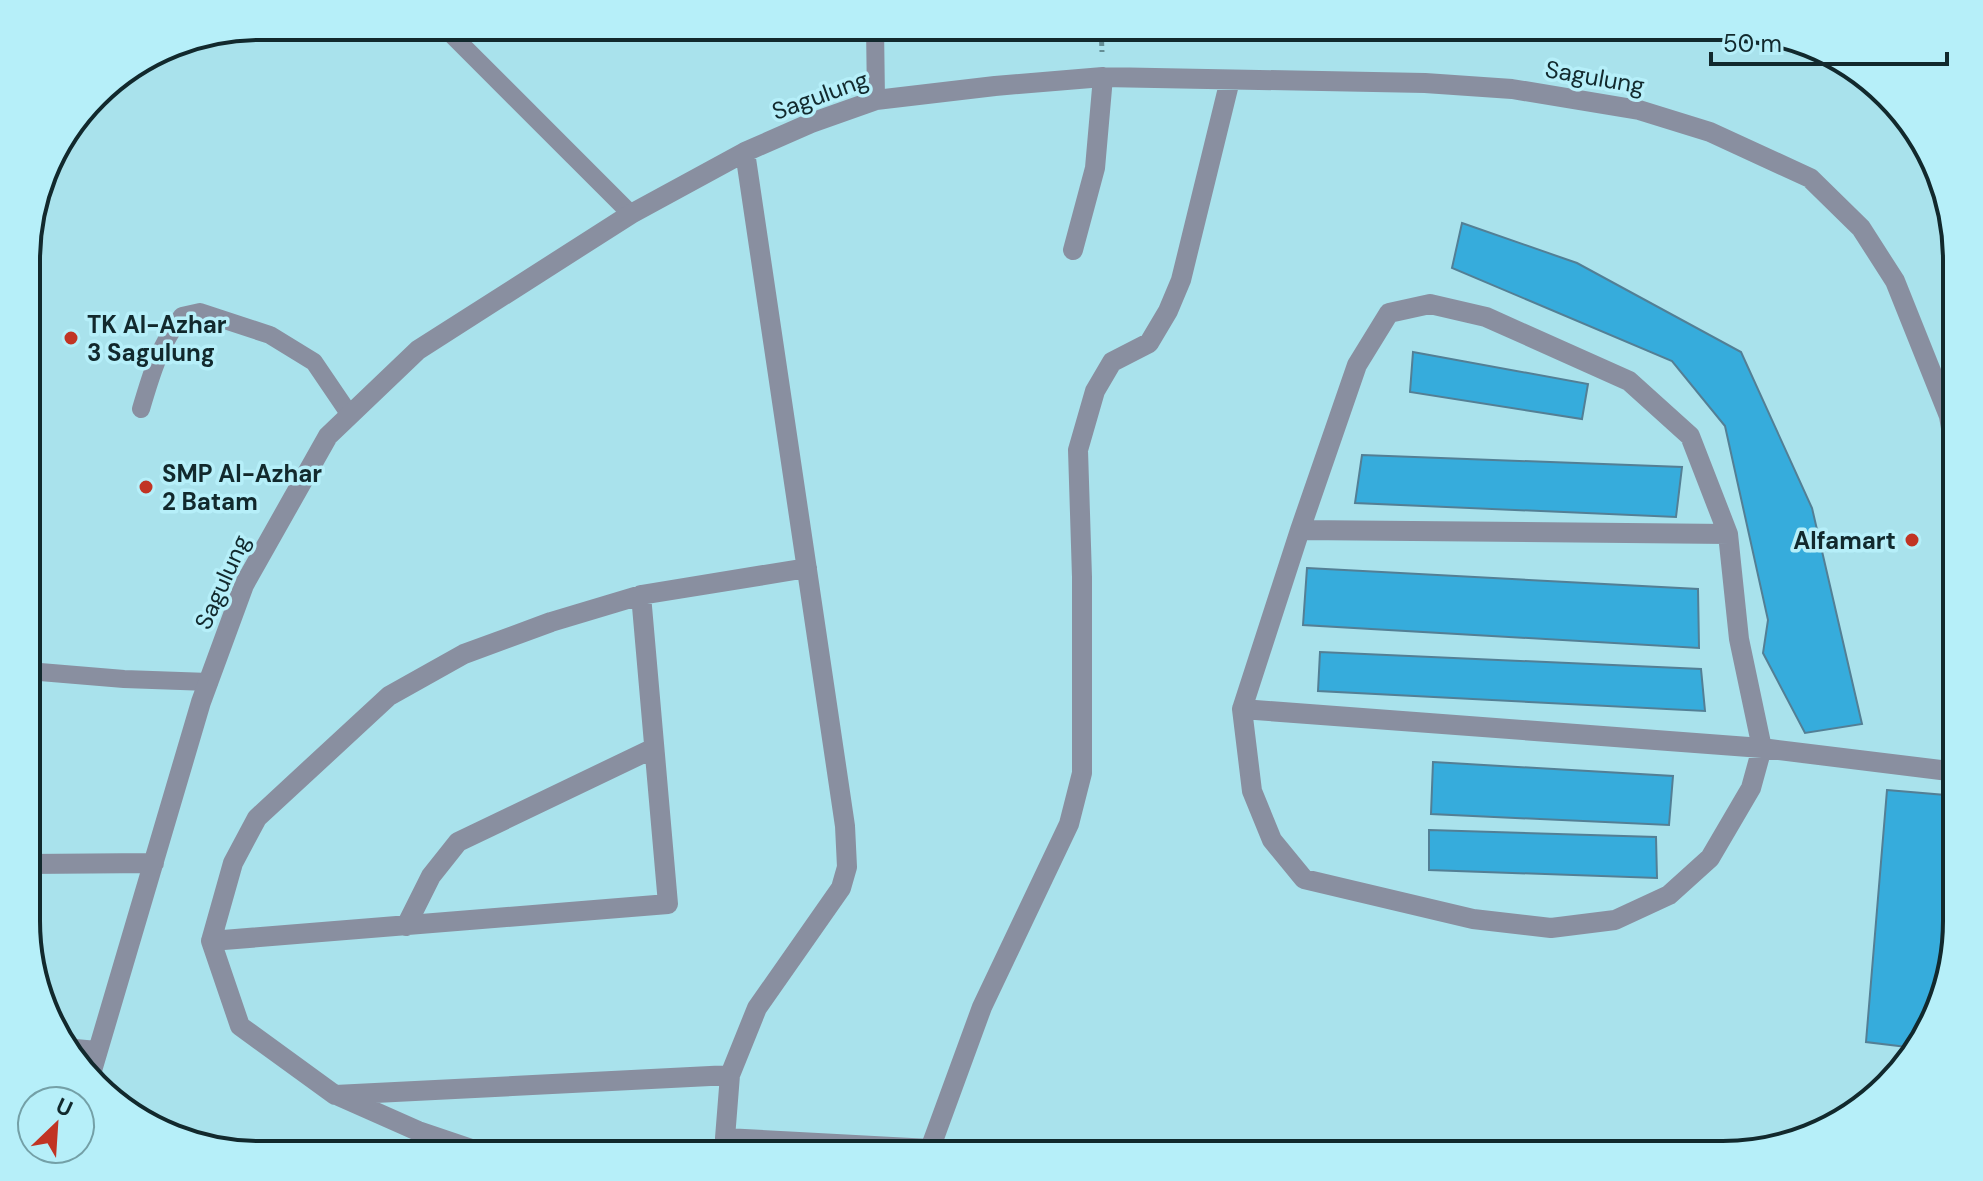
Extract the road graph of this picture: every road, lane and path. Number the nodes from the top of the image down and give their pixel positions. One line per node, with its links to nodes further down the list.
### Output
1 (457, 40): 7 (lane)
2 (875, 40): 5 (lane)
3 (1103, 77): 4 (street, Sagulung); 5 (street, Sagulung); 8 (street)
4 (1230, 80): 9 (street, Sagulung); 33 (street)
5 (876, 100): 6 (street, Sagulung)
6 (745, 152): 7 (street, Sagulung); 14 (street)
7 (631, 214): 11 (street, Sagulung)
8 (1073, 250)
9 (1943, 395)
10 (141, 409): 11 (lane)
11 (350, 415): 17 (street, Sagulung)
12 (1300, 530): 13 (street); 13 (street); 18 (street)
13 (1728, 534): 20 (street)
14 (807, 568): 15 (street); 29 (street)
15 (641, 595): 19 (street); 25 (street)
16 (40, 672): 17 (lane)
17 (209, 682): 22 (street, Sagulung)
18 (1242, 709): 20 (street); 20 (street)
19 (654, 748): 24 (street); 24 (street)
20 (1762, 748): 21 (street)
21 (1943, 770)
22 (154, 863): 23 (street); 27 (street, Sagulung)
23 (40, 864)
24 (406, 926): 25 (street)
25 (211, 941): 30 (street)
26 (82, 1050): 27 (street)
27 (97, 1051): 28 (street, Sagulung)
28 (94, 1064)
29 (730, 1075): 30 (street); 32 (street)
30 (335, 1095): 31 (street)
31 (448, 1141)
32 (727, 1141)
33 (934, 1141)

